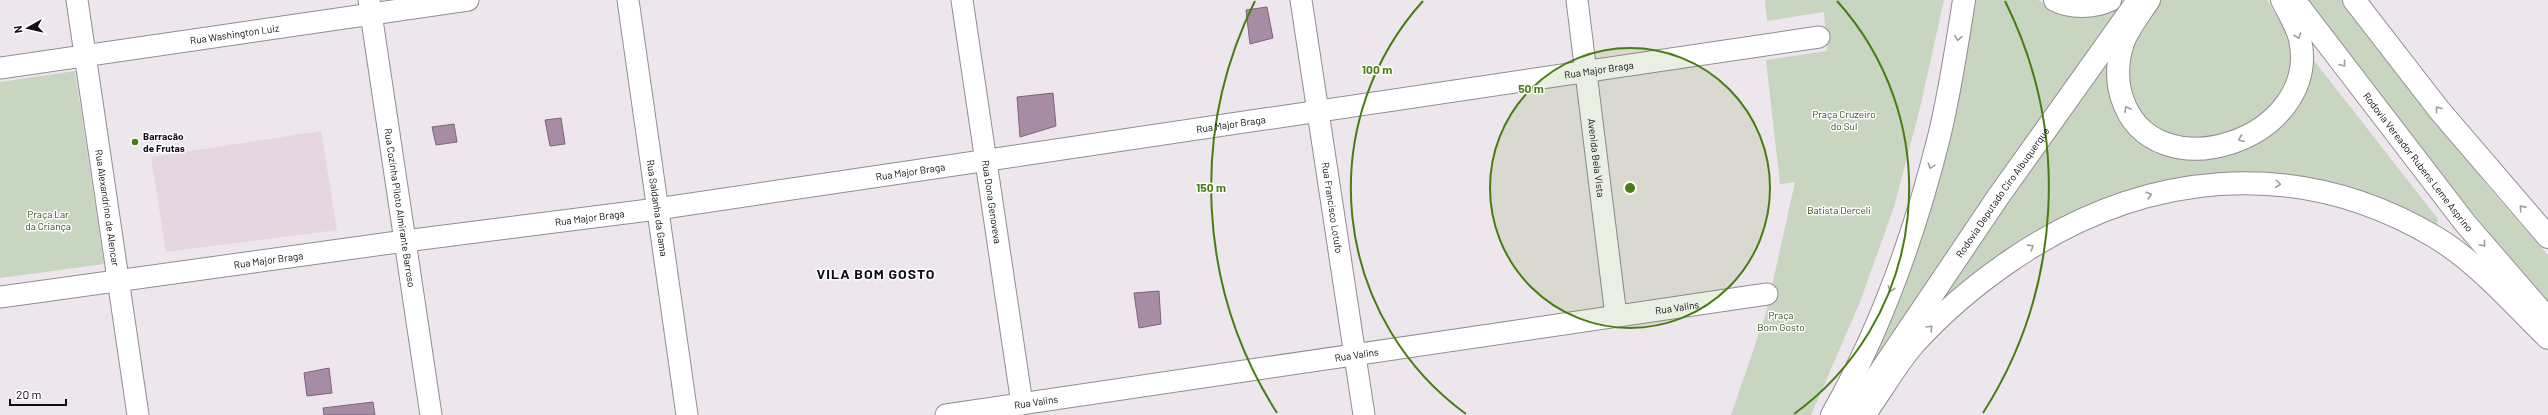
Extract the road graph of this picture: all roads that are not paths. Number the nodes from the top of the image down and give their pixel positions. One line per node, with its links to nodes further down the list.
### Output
1 (77, 0): 17 (street, Rua Alexandrino de Alencar)
2 (468, 0): 15 (street, Rua Washington Luiz)
3 (628, 0): 22 (street, Rua Saldanha da Gama)
4 (962, 0): 21 (street, Rua Dona Genoveva)
5 (1301, 0): 20 (street, Rua Francisco Lotufo)
6 (1577, 0): 19 (street, Avenida Bela Vista)
7 (1964, 0): 39 (main road, one-way to 39)
8 (2055, 0): 9 (main road)
9 (2110, 0)
10 (2139, 0): 32 (main road, Rodovia Deputado Ciro Albuquerque)
11 (2149, 0): 12 (main road, one-way to 11)
12 (2282, 0)
13 (2294, 0): 29 (main road, Rodovia Vereador Rubens Leme Asprino, one-way to 29)
14 (2354, 0): 23 (main road, one-way to 14)
15 (370, 7): 17 (street, Rua Washington Luiz); 24 (street, Rua Cozinha Piloto Almirante Barroso)
16 (1819, 37): 19 (street, Rua Major Braga)
17 (86, 56): 18 (street, Rua Washington Luiz); 25 (street, Rua Alexandrino de Alencar)
18 (0, 68)
19 (1586, 73): 20 (street, Rua Major Braga); 28 (street, Avenida Bela Vista)
20 (1316, 110): 21 (street, Rua Major Braga); 31 (street, Rua Francisco Lotufo)
21 (986, 160): 22 (street, Rua Major Braga); 33 (street, Rua Dona Genoveva)
22 (657, 209): 24 (street, Rua Major Braga); 36 (street, Rua Saldanha da Gama)
23 (2548, 237)
24 (405, 241): 25 (street, Rua Major Braga); 35 (street, Rua Cozinha Piloto Almirante Barroso)
25 (118, 280): 27 (street, Rua Major Braga); 34 (street, Rua Alexandrino de Alencar)
26 (1767, 294): 28 (street, Rua Valins)
27 (0, 297)
28 (1616, 316): 31 (street, Rua Valins)
29 (2548, 319)
30 (2548, 338): 42 (main road, one-way to 30)
31 (1354, 354): 33 (street, Rua Valins); 38 (street, Rua Francisco Lotufo)
32 (1870, 387): 40 (main road, Rodovia Deputado Ciro Albuquerque); 41 (main road, Rodovia Deputado Ciro Albuquerque)
33 (1022, 404): 37 (street, Rua Valins)
34 (138, 415)
35 (431, 415)
36 (687, 415)
37 (946, 415)
38 (1364, 415)
39 (1832, 415)
40 (1842, 415)
41 (1858, 415)
42 (1864, 415)

